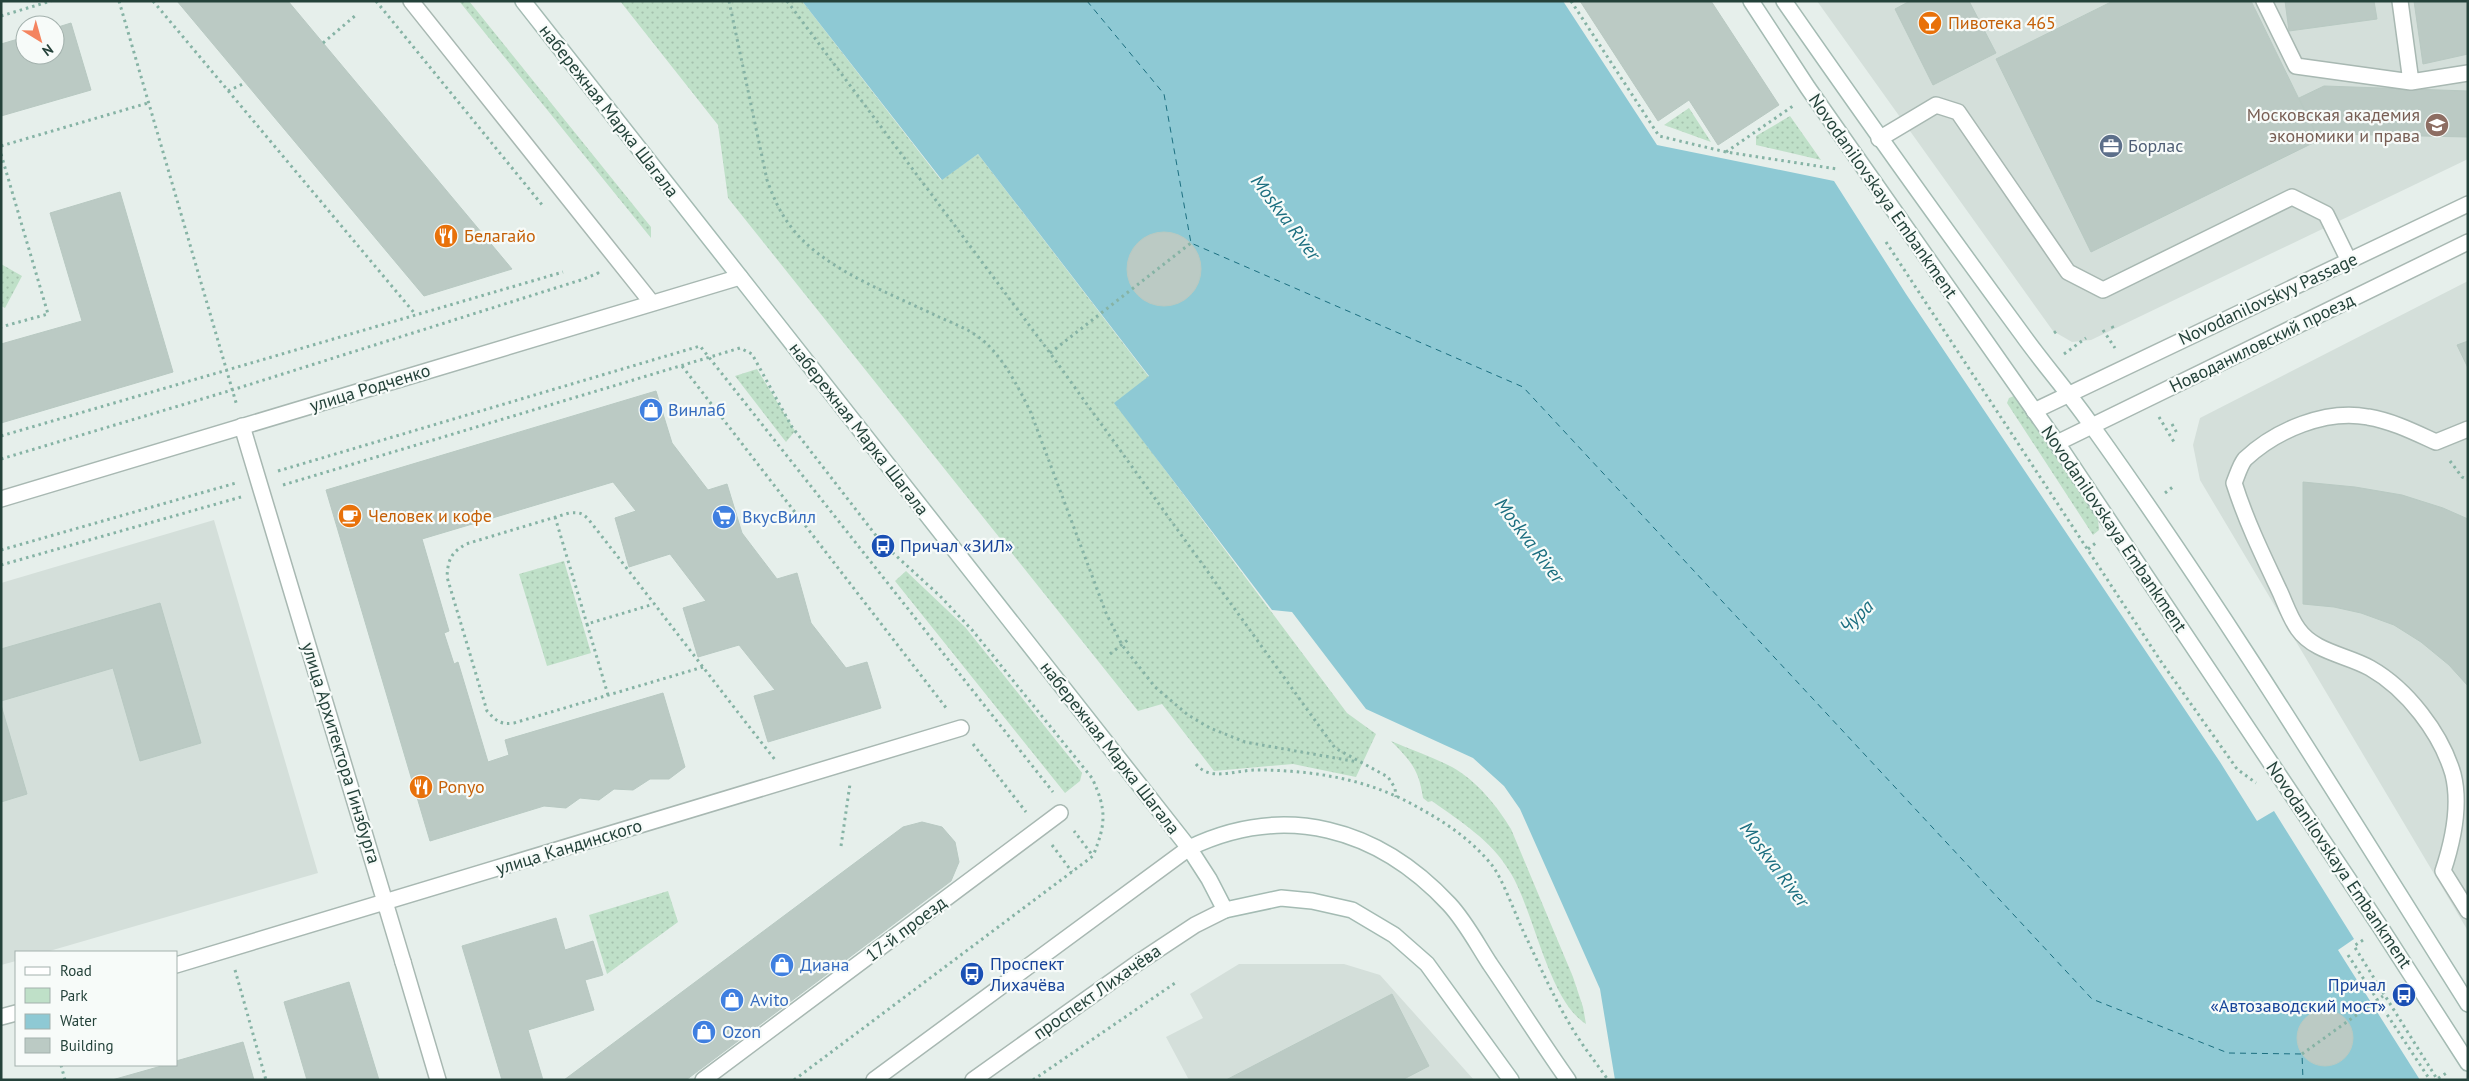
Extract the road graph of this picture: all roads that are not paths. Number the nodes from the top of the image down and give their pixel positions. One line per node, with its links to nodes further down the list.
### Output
1 (411, 1): 14 (street)
2 (523, 1): 13 (street, набережная Марка Шагала)
3 (1751, 1): 16 (street, Novodanilovskaya Embankment)
4 (1784, 1): 9 (street, Novodanilovskaya Embankment)
5 (2264, 1): 8 (street)
6 (2400, 1): 8 (street)
7 (2468, 74): 8 (street)
8 (2411, 82)
9 (1879, 139): 12 (street); 15 (street, Novodanilovskaya Embankment)
10 (2468, 204): 12 (street, Novodanilovskyy Passage)
11 (2468, 242): 18 (street, Новоданиловский проезд)
12 (2348, 261): 15 (street, Novodanilovskyy Passage)
13 (740, 277): 14 (street, улица Родченко); 24 (street, набережная Марка Шагала)
14 (652, 303): 17 (street, улица Родченко)
15 (2068, 394): 16 (street); 18 (street, Novodanilovskaya Embankment)
16 (2034, 411): 20 (street, Novodanilovskaya Embankment)
17 (242, 426): 21 (street, улица Родченко); 25 (street, улица Архитектора Гинзбурга)
18 (2092, 426): 20 (street, Новоданиловский проезд); 29 (street, Novodanilovskaya Embankment)
19 (2468, 429): 27 (street)
20 (2057, 443): 32 (street, Novodanilovskaya Embankment)
21 (1, 499)
22 (961, 728): 25 (street, улица Кандинского)
23 (1060, 813): 34 (street, 17-й проезд)
24 (1189, 848): 26 (street, набережная Марка Шагала); 35 (street); 38 (street)
25 (385, 902): 28 (street, улица Кандинского); 33 (street, улица Архитектора Гинзбурга)
26 (1225, 910): 36 (street, проспект Лихачёва); 37 (street, проспект Лихачёва)
27 (2468, 911)
28 (178, 964)
29 (2468, 1004)
30 (15, 1013): 31 (street)
31 (1, 1017)
32 (2468, 1063)
33 (438, 1080)
34 (703, 1080)
35 (874, 1080)
36 (973, 1080)
37 (1511, 1080)
38 (1568, 1080)

